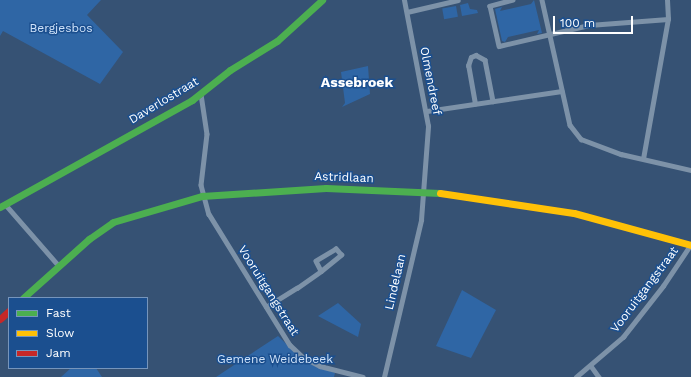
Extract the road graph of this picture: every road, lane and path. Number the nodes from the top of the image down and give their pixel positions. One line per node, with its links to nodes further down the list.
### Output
1 (322, 0): 11 (main road, Daverlostraat)
2 (404, 0): 7 (street, Olmendreef)
3 (458, 0): 7 (street)
4 (514, 0): 9 (street)
5 (542, 0): 9 (street)
6 (667, 0): 8 (street)
7 (407, 12): 14 (street, Olmendreef)
8 (668, 19): 9 (street); 15 (street)
9 (550, 34): 10 (street)
10 (562, 91): 12 (street); 15 (street)
11 (201, 94): 18 (street); 19 (main road, Daverlostraat)
12 (492, 101): 13 (street); 13 (street)
13 (475, 104): 14 (street)
14 (427, 111): 17 (street, Olmendreef)
15 (642, 159): 16 (street)
16 (691, 170)
17 (424, 191): 18 (main road, Astridlaan); 20 (main road, Astridlaan); 29 (street, Lindelaan)
18 (202, 196): 21 (main road, Astridlaan); 24 (street, Vooruitgangstraat)
19 (2, 205): 21 (street)
20 (691, 245): 27 (street, Vooruitgangstraat)
21 (59, 266): 23 (main road, Astridlaan)
22 (321, 271): 22 (street); 24 (street)
23 (24, 297)
24 (266, 307): 28 (street, Vooruitgangstraat)
25 (8, 311): 26 (main road)
26 (0, 319)
27 (591, 366): 30 (street, Vooruitgangstraat); 31 (street)
28 (363, 377)
29 (384, 377)
30 (576, 377)
31 (599, 377)

